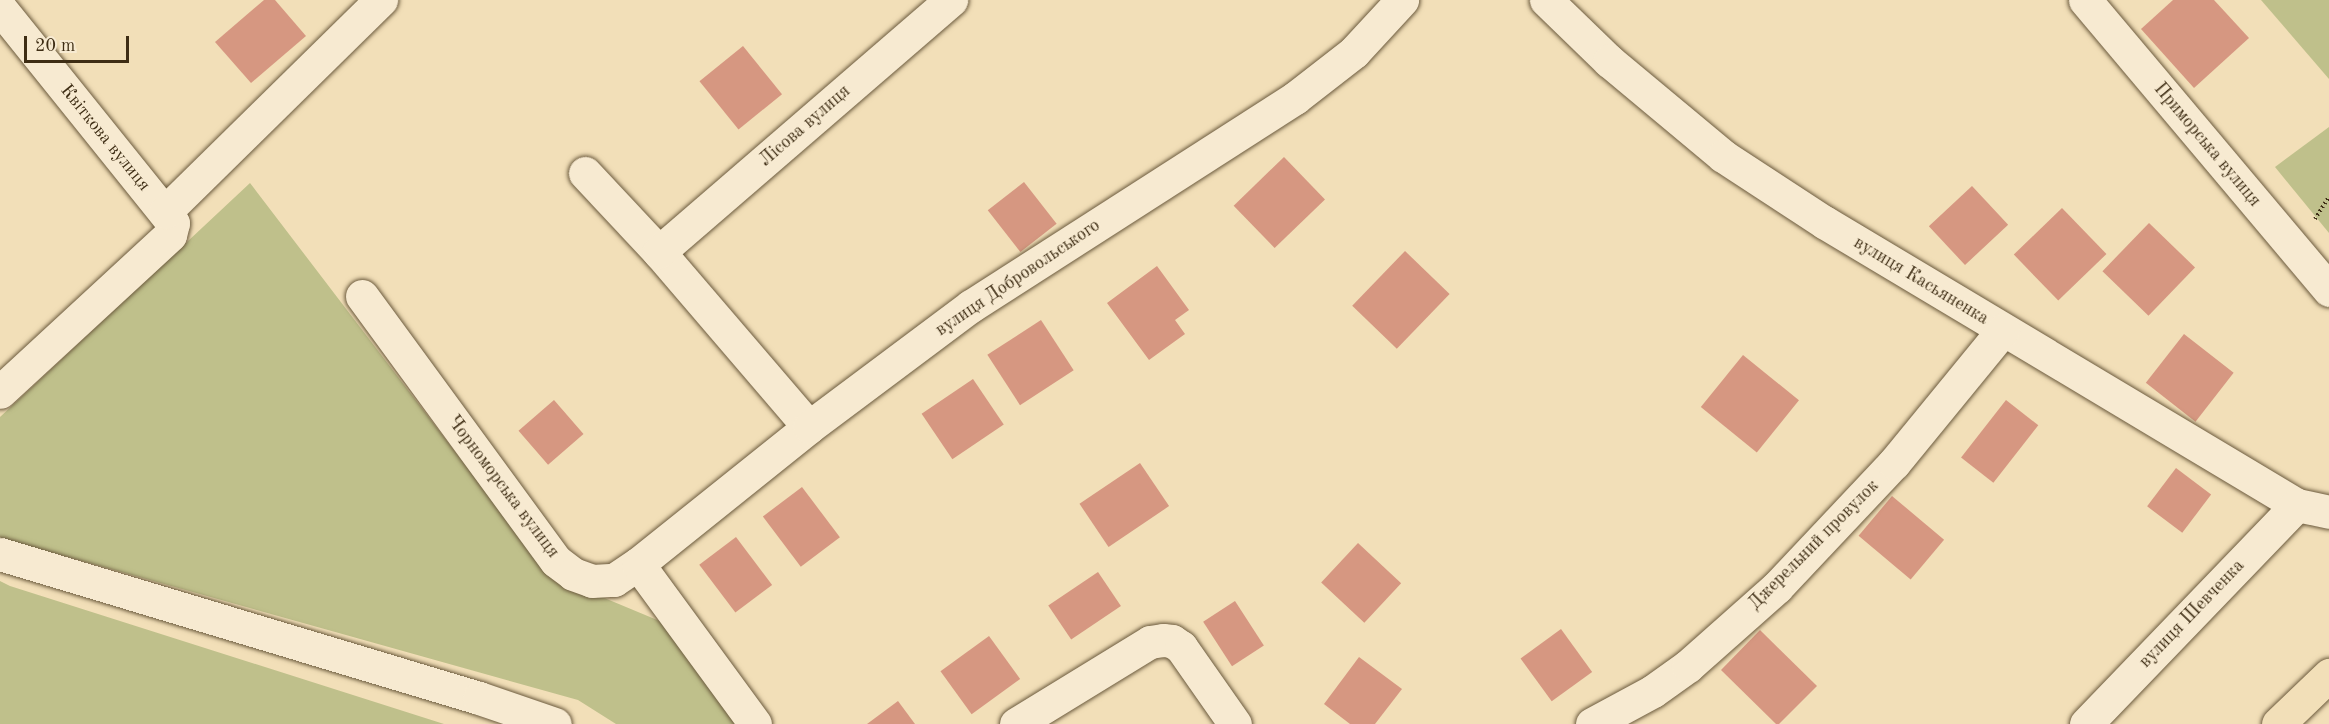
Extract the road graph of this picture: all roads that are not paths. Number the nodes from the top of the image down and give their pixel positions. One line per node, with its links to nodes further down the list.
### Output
1 (381, 0): 8 (street)
2 (951, 0): 9 (street, Лісова вулиця)
3 (1402, 0): 14 (street, вулиця Добровольського)
4 (1546, 0): 12 (street, вулиця Касьяненка)
5 (2085, 0): 10 (street, Приморська вулиця)
6 (0, 8): 8 (street, Квіткова вулиця)
7 (585, 173): 9 (street)
8 (165, 212): 13 (street)
9 (659, 252): 14 (street)
10 (2329, 290)
11 (363, 296): 18 (street, Чорноморська вулиця)
12 (2003, 330): 15 (street, вулиця Касьяненка); 20 (street, Джерельний провулок)
13 (0, 392)
14 (809, 427): 18 (street, вулиця Добровольського)
15 (2297, 505): 16 (street, вулиця Касьяненка); 25 (street, вулиця Шевченка)
16 (2329, 512)
17 (0, 554): 21 (street)
18 (638, 564): 22 (street)
19 (2329, 675): 26 (highway)
20 (1614, 719)
21 (555, 724)
22 (755, 724)
23 (1016, 724): 24 (street)
24 (1235, 724)
25 (2086, 724)
26 (2278, 724)

